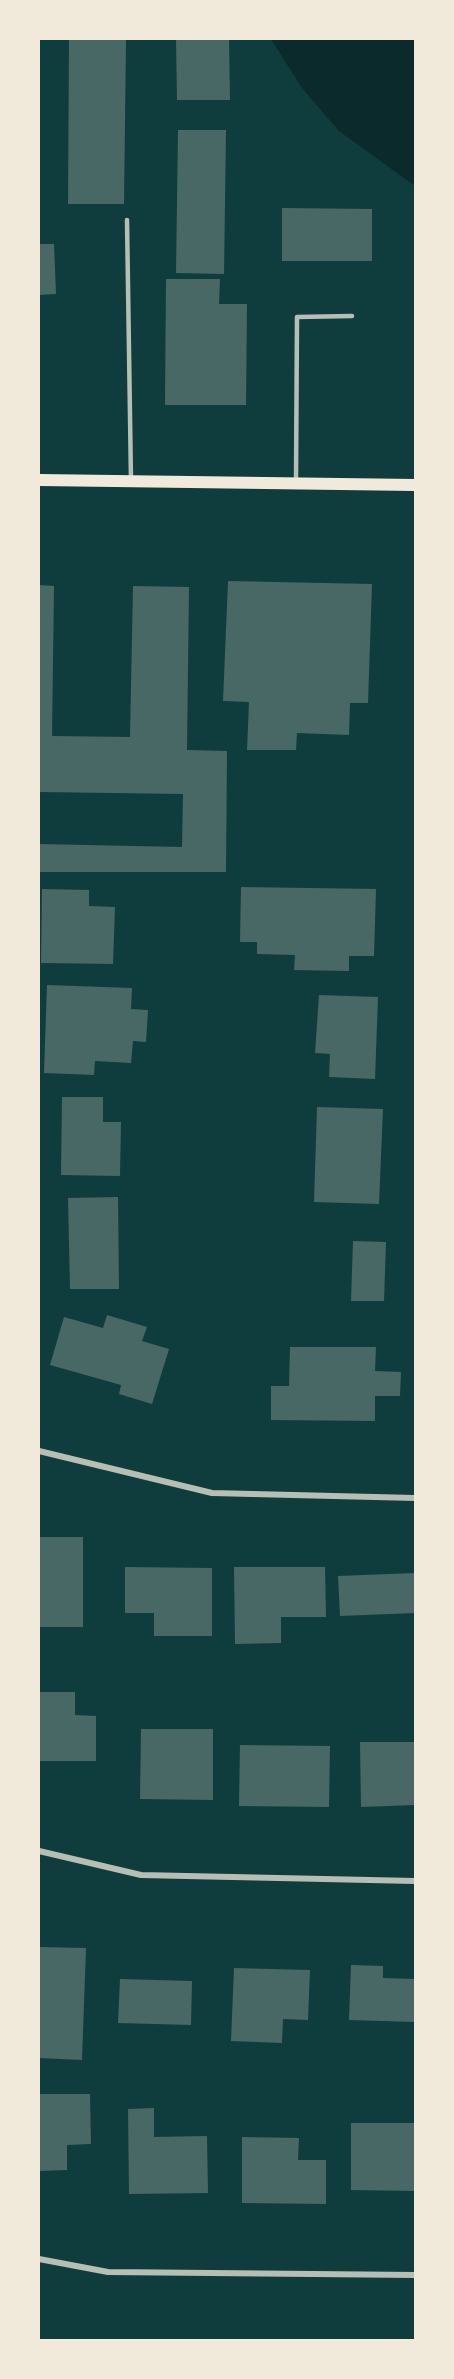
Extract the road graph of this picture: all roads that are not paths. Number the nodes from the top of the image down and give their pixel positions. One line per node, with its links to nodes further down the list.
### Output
1 (127, 220): 4 (lane)
2 (352, 316): 5 (lane)
3 (39, 480): 4 (main road)
4 (131, 481): 5 (main road)
5 (296, 484): 6 (main road)
6 (415, 485)
7 (39, 1451): 8 (street)
8 (415, 1498)
9 (39, 1851): 10 (street)
10 (415, 1881)
11 (39, 2259): 12 (street)
12 (415, 2275)

